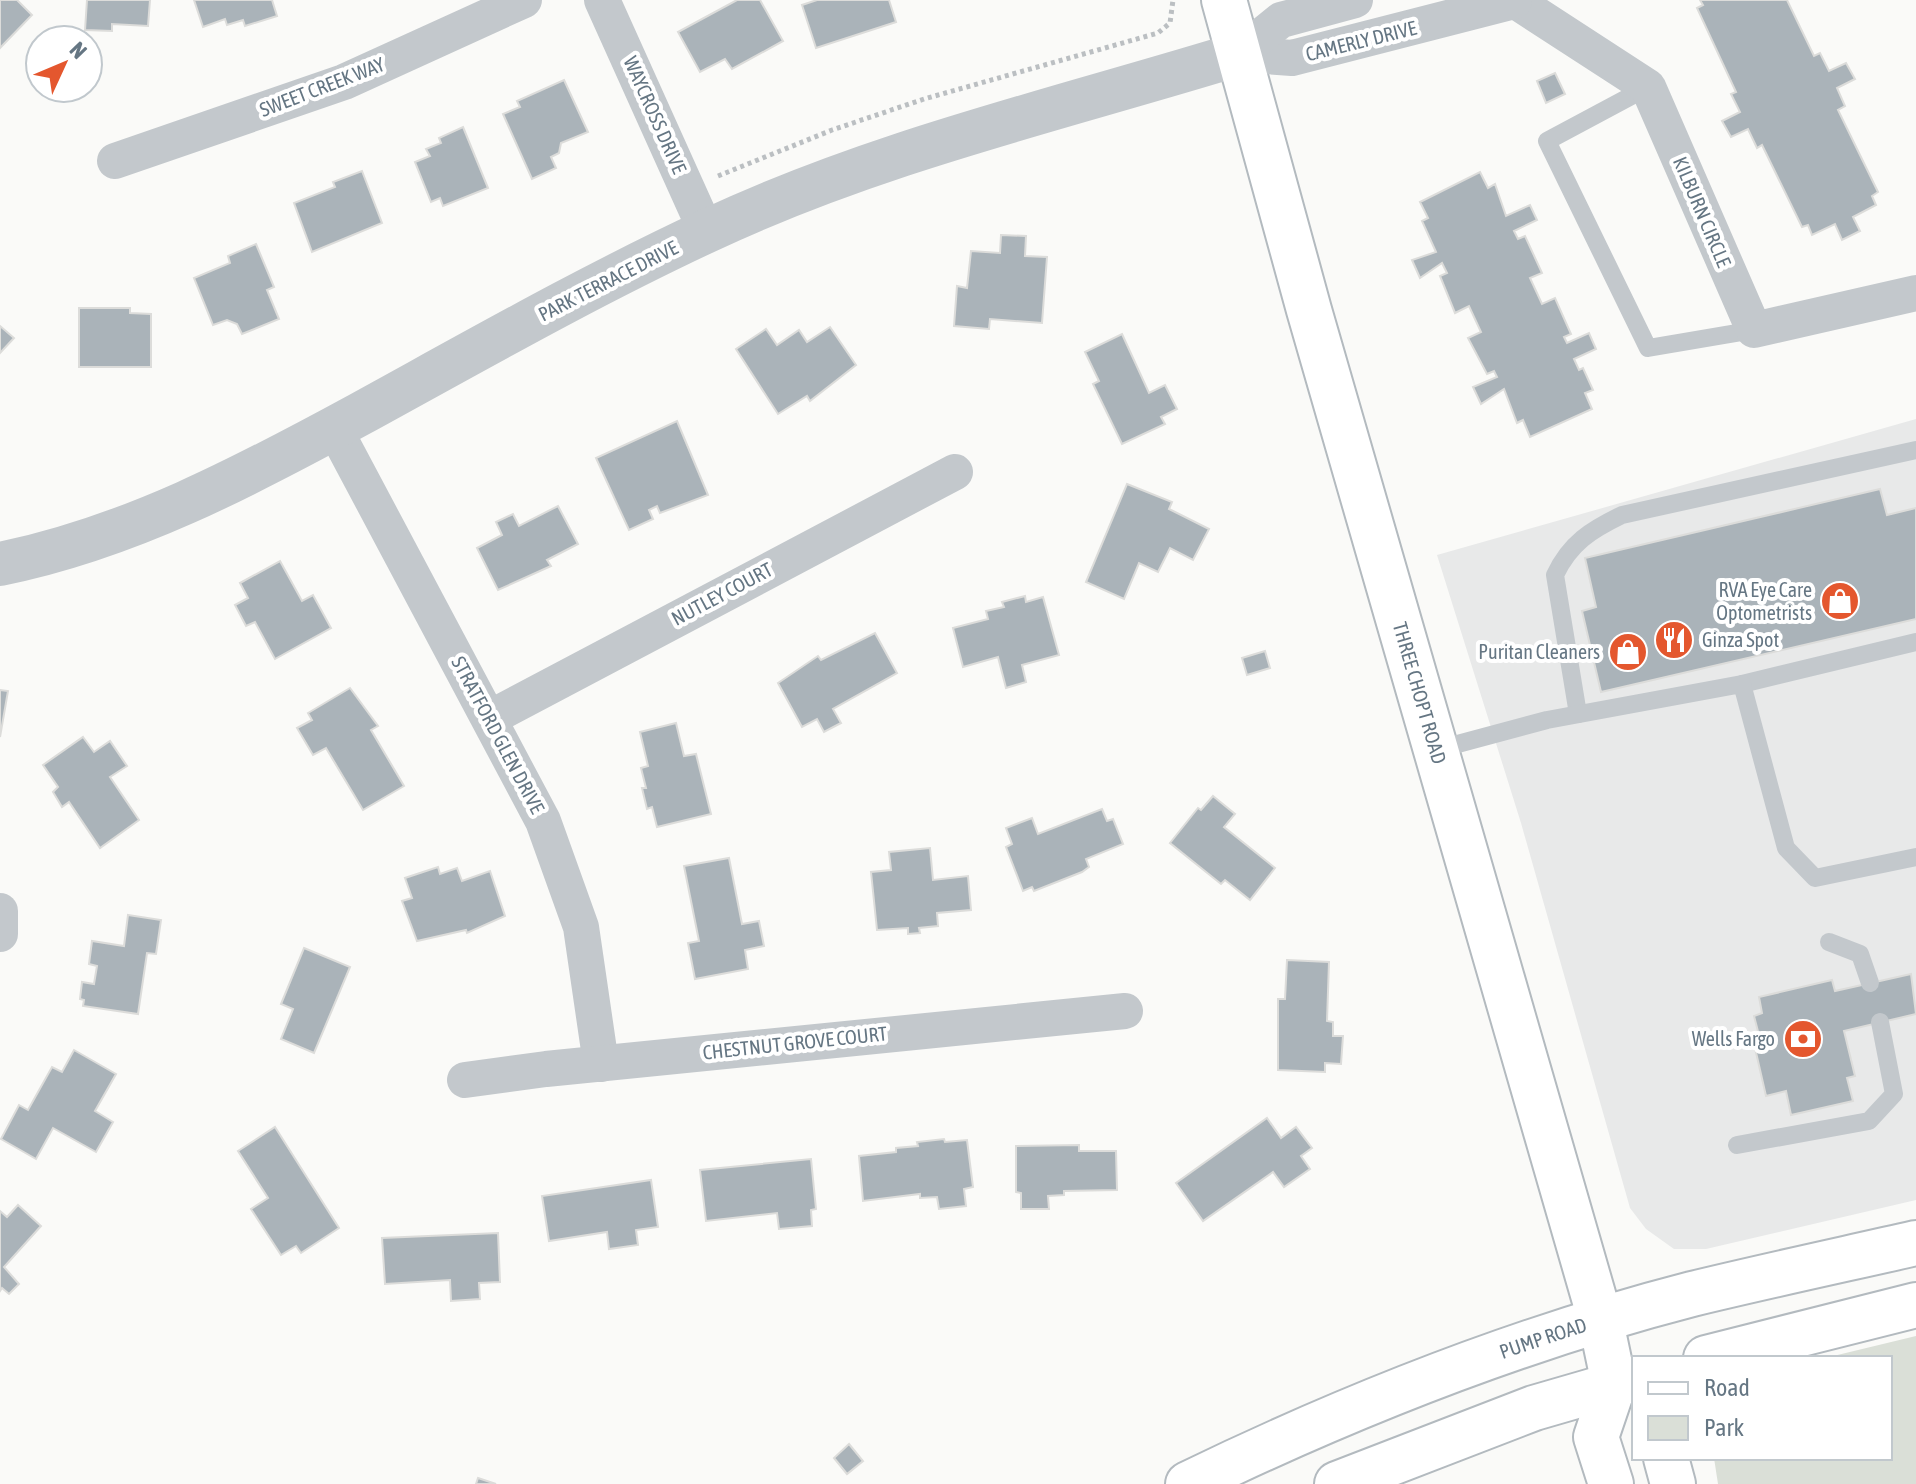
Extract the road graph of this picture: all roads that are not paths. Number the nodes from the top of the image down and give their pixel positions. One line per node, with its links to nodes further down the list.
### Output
1 (524, 0): 10 (street, SWEET CREEK WAY)
2 (602, 0): 11 (street, WAYCROSS DRIVE)
3 (1224, 0): 8 (main road, THREE CHOPT ROAD)
4 (1354, 0): 7 (street); 8 (street, CAMERLY DRIVE)
5 (1514, 1): 6 (street, CAMERLY DRIVE); 9 (street)
6 (1408, 14): 7 (street, CAMERLY DRIVE)
7 (1358, 42): 8 (street, CAMERLY DRIVE)
8 (1239, 54): 11 (street, PARK TERRACE DRIVE); 22 (main road, THREE CHOPT ROAD)
9 (1648, 87): 13 (street, KILBURN CIRCLE); 13 (lane)
10 (115, 161)
11 (706, 231): 14 (street, PARK TERRACE DRIVE)
12 (1916, 293): 13 (street)
13 (1754, 330)
14 (334, 428): 17 (street, PARK TERRACE DRIVE); 21 (street, STRATFORD GLEN DRIVE)
15 (1916, 450): 20 (lane)
16 (955, 472): 21 (street, NUTLEY COURT)
17 (0, 564)
18 (1916, 642): 19 (lane)
19 (1742, 684): 20 (lane); 23 (lane)
20 (1578, 714): 22 (lane)
21 (490, 718): 30 (street, STRATFORD GLEN DRIVE)
22 (1439, 749): 35 (main road, THREE CHOPT ROAD)
23 (1916, 857)
24 (0, 911): 25 (street)
25 (0, 934)
26 (1829, 942): 27 (lane)
27 (1870, 983)
28 (1125, 1011): 30 (street, CHESTNUT GROVE COURT)
29 (1880, 1022): 32 (lane)
30 (601, 1064): 31 (street, CHESTNUT GROVE COURT)
31 (465, 1080)
32 (1737, 1145)
33 (1916, 1243): 35 (main road, PUMP ROAD)
34 (1916, 1305): 36 (main road)
35 (1601, 1322): 37 (main road, THREE CHOPT ROAD); 39 (main road, PUMP ROAD)
36 (1714, 1356)
37 (1627, 1387): 40 (main road); 41 (main road)
38 (1667, 1460): 42 (main road)
39 (1188, 1484)
40 (1337, 1484)
41 (1611, 1484)
42 (1673, 1484)

